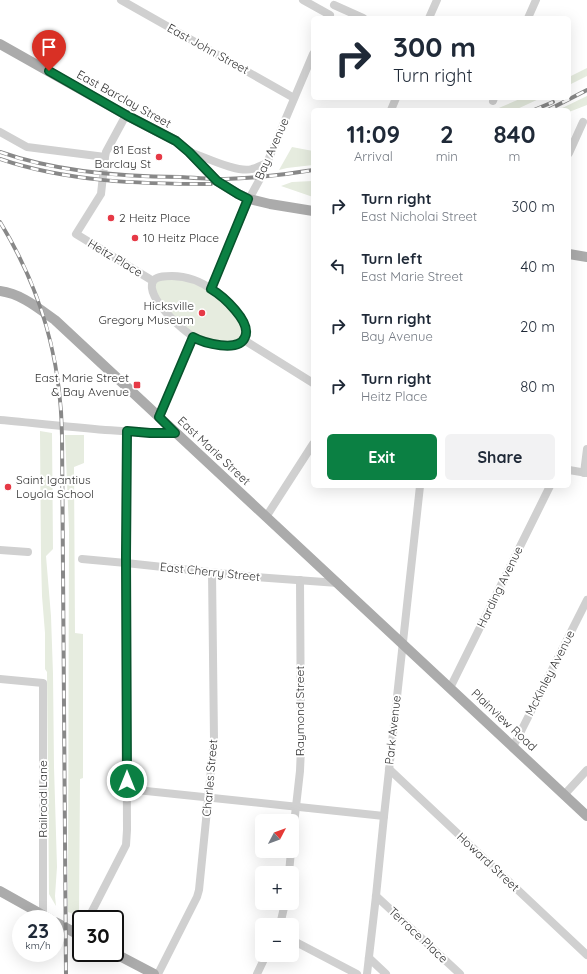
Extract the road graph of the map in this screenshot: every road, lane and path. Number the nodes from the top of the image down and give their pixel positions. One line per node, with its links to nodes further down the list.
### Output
1 (121, 0): 12 (street, East John Street)
2 (303, 0): 6 (street)
3 (437, 0): 8 (street)
4 (536, 0): 9 (street)
5 (335, 3): 6 (street); 7 (street)
6 (329, 16)
7 (359, 16)
8 (430, 16)
9 (529, 16)
10 (0, 44): 13 (main road, East Barclay Street)
11 (311, 59): 12 (street, Bay Avenue)
12 (294, 98): 19 (street, Bay Avenue)
13 (126, 115): 17 (main road, East Barclay Street); 18 (street)
14 (583, 122): 16 (street)
15 (0, 132): 18 (street)
16 (571, 149)
17 (189, 152): 19 (street); 20 (main road, East Barclay Street)
18 (105, 157): 24 (street, Heitz Place)
19 (267, 163): 20 (street, Bay Avenue)
20 (248, 199): 21 (main road, East Barclay Street); 25 (street, Bay Avenue)
21 (311, 211)
22 (571, 254): 23 (main road)
23 (587, 257)
24 (153, 281): 25 (street, Heitz Place); 27 (street, Heitz Place)
25 (211, 289): 28 (street, Heitz Place)
26 (0, 291): 30 (main road, East Marie Street)
27 (193, 337): 28 (street, Heitz Place); 30 (street)
28 (244, 340): 29 (street)
29 (311, 382)
30 (159, 417): 33 (main road, East Marie Street)
31 (0, 420): 32 (street)
32 (127, 431): 33 (street); 44 (street)
33 (175, 433): 40 (main road, East Marie Street)
34 (311, 447): 40 (street)
35 (587, 449): 37 (street)
36 (571, 470): 37 (street)
37 (586, 473)
38 (420, 488): 49 (street, Park Avenue)
39 (549, 488): 51 (street, Harding Avenue)
40 (266, 517): 47 (main road, East Marie Street)
41 (0, 550): 42 (street)
42 (28, 552)
43 (82, 559): 44 (street, East Cherry Street)
44 (126, 563): 45 (street, East Cherry Street); 55 (street)
45 (212, 572): 46 (street, East Cherry Street); 57 (street, Charles Street)
46 (300, 580): 47 (street, East Cherry Street); 58 (street, Raymond Street)
47 (338, 583): 49 (main road, East Marie Street)
48 (587, 600): 52 (street, McKinley Avenue)
49 (402, 643): 51 (main road, Plainview Road); 53 (street, Park Avenue)
50 (0, 679): 65 (street, Railroad Lane)
51 (450, 688): 52 (main road, Plainview Road)
52 (513, 747): 56 (main road, Plainview Road)
53 (389, 769): 60 (street, Park Avenue); 68 (street, Howard Street)
54 (587, 770): 56 (street)
55 (127, 789): 57 (street); 66 (street)
56 (564, 795): 61 (main road, Plainview Road)
57 (209, 798): 58 (street); 73 (street, Charles Street)
58 (296, 807): 59 (street, Raymond Street); 60 (street)
59 (295, 814)
60 (384, 816): 63 (street, Park Avenue)
61 (587, 816)
62 (0, 891): 64 (main road)
63 (376, 896): 70 (street, Park Avenue); 78 (street, Terrace Place)
64 (34, 910)
65 (47, 910)
66 (93, 910)
67 (299, 944): 75 (street)
68 (587, 955)
69 (124, 958): 72 (main road)
70 (369, 958): 76 (street, Park Avenue); 77 (street)
71 (262, 962): 74 (street)
72 (154, 974)
73 (158, 974)
74 (256, 974)
75 (357, 974)
76 (367, 974)
77 (386, 974)
78 (460, 974)

